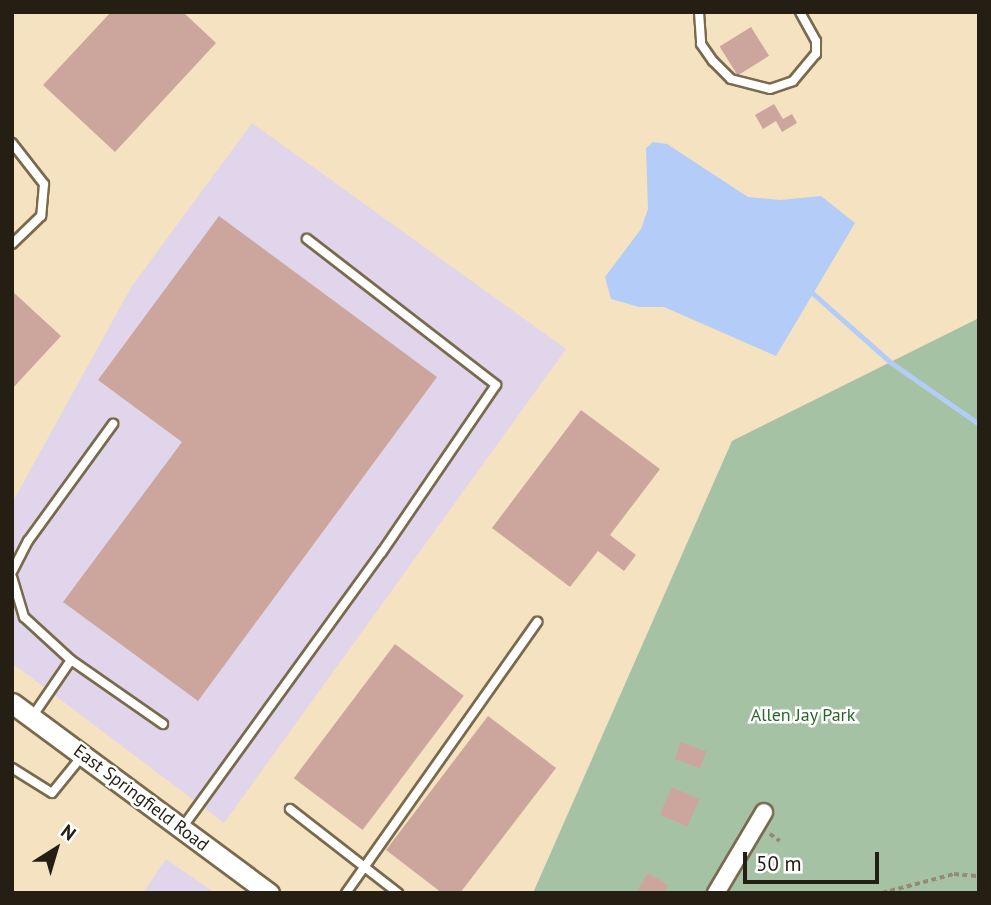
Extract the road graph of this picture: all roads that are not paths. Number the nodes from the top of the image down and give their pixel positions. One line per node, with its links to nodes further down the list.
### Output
1 (699, 12): 2 (lane)
2 (800, 12)
3 (12, 143): 5 (lane)
4 (307, 239): 17 (lane)
5 (12, 244)
6 (113, 424): 7 (lane)
7 (12, 574): 9 (lane)
8 (537, 622): 18 (lane)
9 (71, 660): 11 (lane); 12 (lane)
10 (12, 703): 11 (street, East Springfield Road)
11 (32, 717): 13 (street, East Springfield Road)
12 (163, 724)
13 (83, 755): 14 (lane); 17 (street, East Springfield Road)
14 (12, 768)
15 (290, 809): 18 (lane)
16 (764, 812): 22 (street)
17 (182, 828): 19 (street, East Springfield Road)
18 (361, 867): 20 (lane); 21 (lane)
19 (269, 893)
20 (346, 893)
21 (398, 893)
22 (716, 893)

